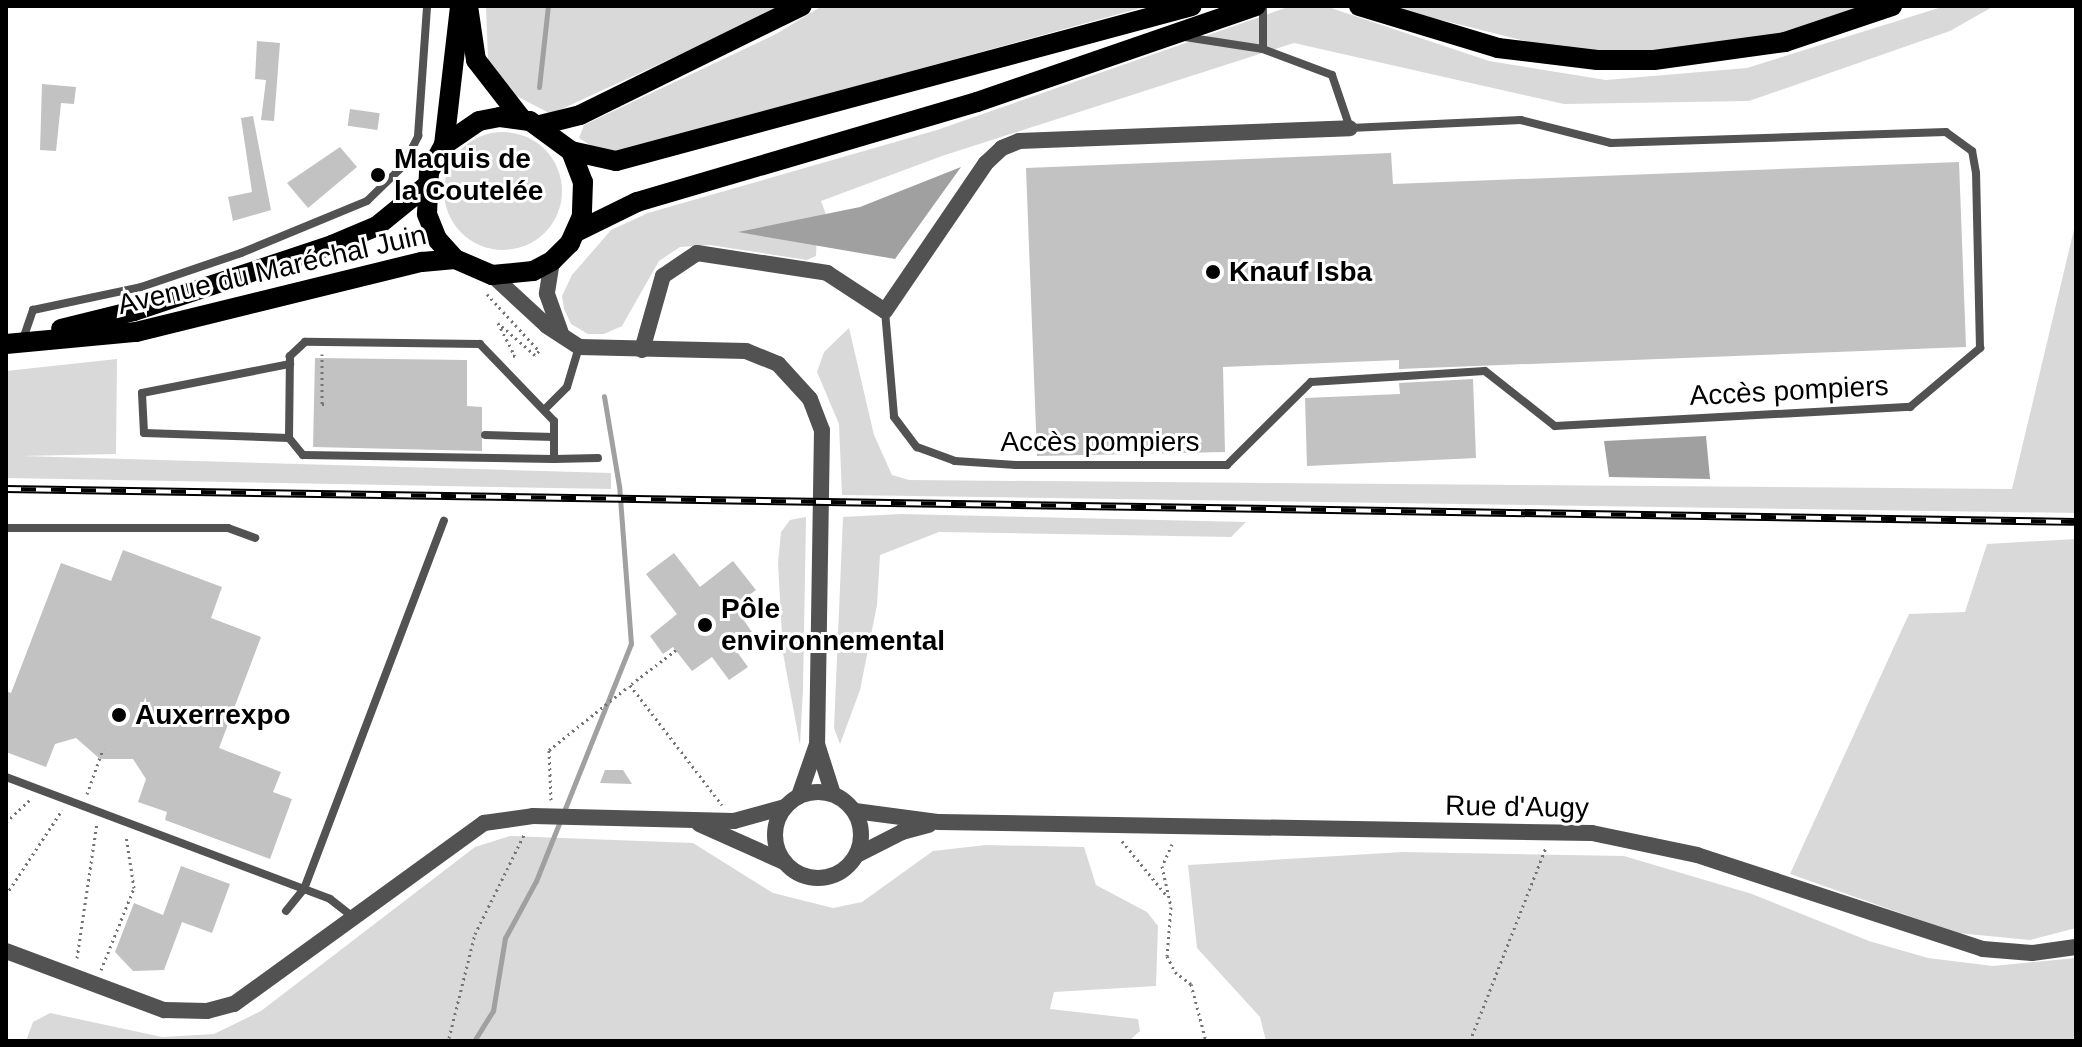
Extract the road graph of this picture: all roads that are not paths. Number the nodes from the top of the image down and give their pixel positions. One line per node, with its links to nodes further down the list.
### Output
1 (427, 6): 23 (lane)
2 (460, 6): 14 (main road)
3 (468, 6): 12 (main road)
4 (802, 6): 12 (main road)
5 (1192, 6): 15 (main road)
6 (1256, 6): 10 (main road)
7 (1263, 6): 11 (lane)
8 (1359, 6): 9 (main road)
9 (1892, 6)
10 (1176, 35): 11 (lane); 17 (main road)
11 (1263, 49): 13 (lane)
12 (530, 122): 14 (main road); 15 (main road)
13 (1350, 128): 21 (street); 21 (lane, Accès pompiers)
14 (444, 145): 16 (main road)
15 (571, 151): 17 (main road)
16 (426, 186): 18 (main road); 23 (main road, Avenue du Maréchal Juin)
17 (576, 232): 19 (main road)
18 (455, 259): 20 (main road); 23 (main road, Avenue du Maréchal Juin)
19 (552, 261): 20 (main road); 22 (street)
20 (488, 283): 22 (street)
21 (885, 311): 25 (street)
22 (561, 333): 24 (street)
23 (12, 342)
24 (579, 347): 25 (street); 27 (lane)
25 (642, 350): 36 (street)
26 (290, 364): 27 (lane); 30 (lane); 30 (lane)
27 (545, 409): 29 (lane)
28 (485, 435): 29 (lane)
29 (554, 437): 32 (lane)
30 (289, 438): 32 (lane)
31 (598, 458): 32 (lane)
32 (554, 459)
33 (444, 521): 46 (lane)
34 (6, 528): 35 (lane)
35 (255, 538)
36 (817, 744): 38 (street); 39 (street)
37 (7, 777): 46 (lane)
38 (833, 794): 39 (street); 41 (street)
39 (799, 796): 40 (street)
40 (785, 807): 42 (street); 45 (street)
41 (855, 811): 43 (street, Rue d'Augy); 44 (street)
42 (694, 822): 45 (street); 48 (street)
43 (939, 822): 44 (street, Rue d'Augy); 49 (street, Rue d'Augy)
44 (857, 855): 45 (street)
45 (784, 863)
46 (304, 889): 47 (lane); 48 (lane)
47 (286, 911)
48 (353, 918): 50 (street)
49 (2076, 947)
50 (6, 951)

